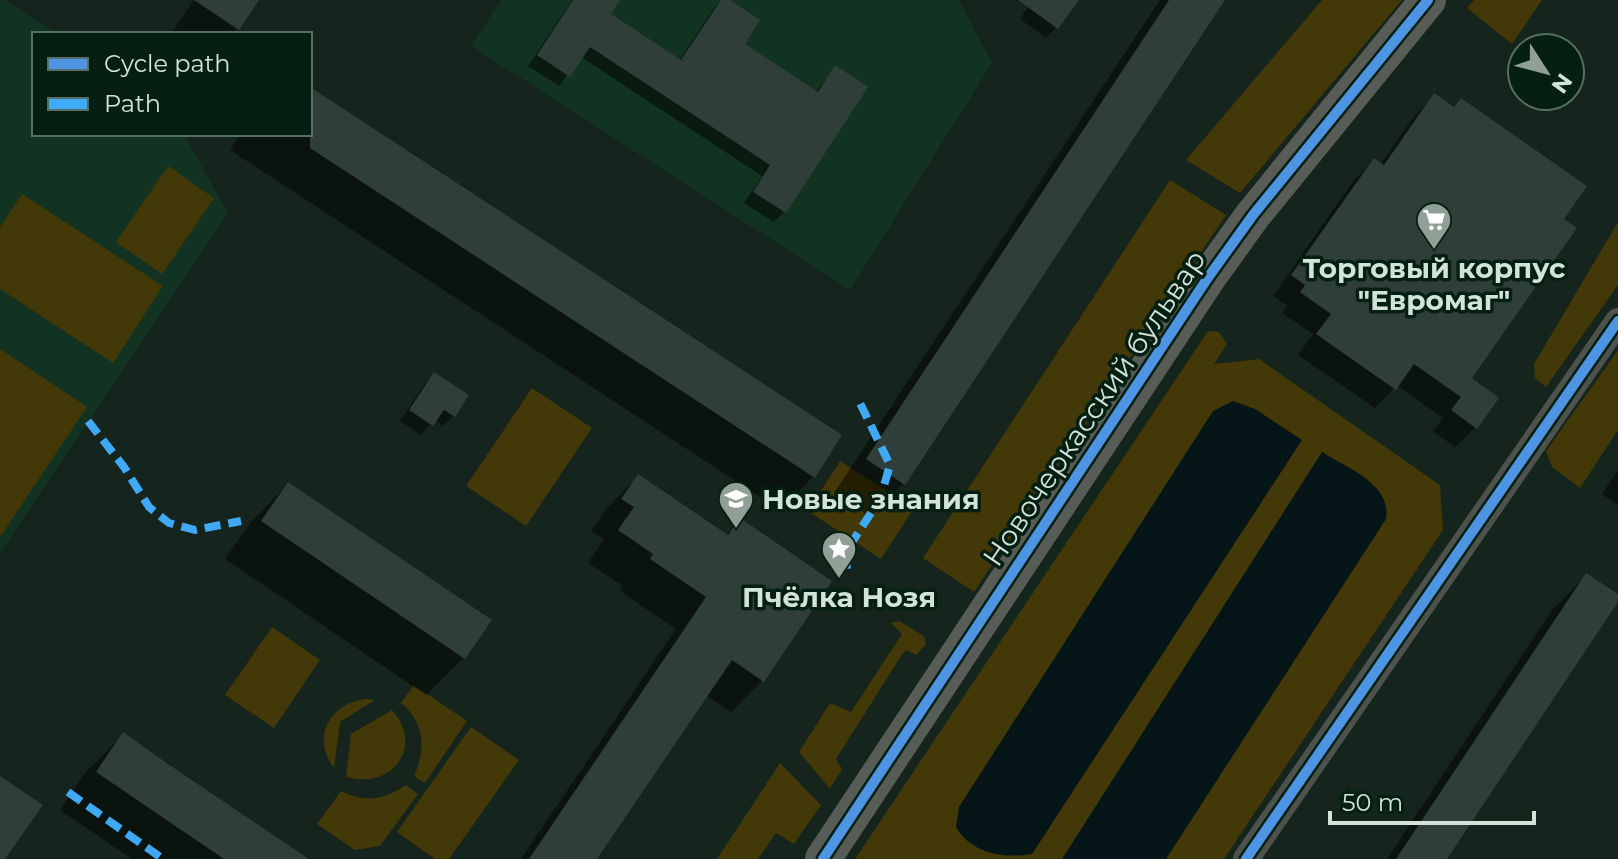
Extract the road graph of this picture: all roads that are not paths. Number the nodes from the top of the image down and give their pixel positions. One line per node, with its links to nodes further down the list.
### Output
1 (1428, 0): 3 (street, Новочеркасский бульвар)
2 (1618, 321): 4 (street)
3 (823, 859)
4 (1246, 859)

